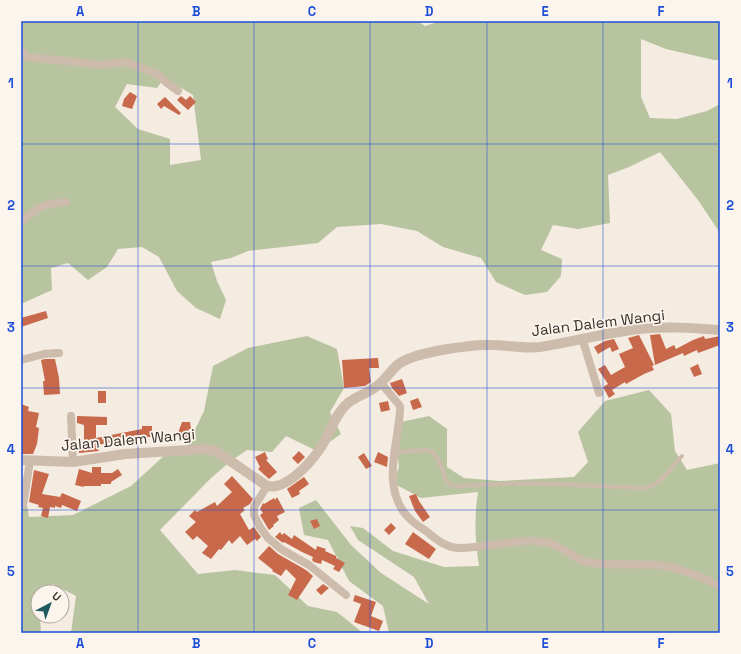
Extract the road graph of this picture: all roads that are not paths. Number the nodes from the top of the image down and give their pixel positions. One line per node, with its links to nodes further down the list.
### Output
1 (21, 50): 2 (street)
2 (178, 91)
3 (66, 202): 4 (street)
4 (21, 222)
5 (720, 330): 6 (street, Jalan Dalem Wangi)
6 (582, 338): 9 (street, Jalan Dalem Wangi); 10 (street)
7 (59, 353): 8 (street)
8 (21, 360)
9 (381, 383): 12 (street); 16 (street, Jalan Dalem Wangi)
10 (600, 393)
11 (71, 416): 15 (street)
12 (395, 452): 13 (lane); 18 (street)
13 (682, 456)
14 (26, 460): 15 (street, Jalan Dalem Wangi); 17 (street)
15 (73, 462): 16 (street, Jalan Dalem Wangi)
16 (267, 486): 19 (street)
17 (23, 505)
18 (720, 586)
19 (346, 595)

